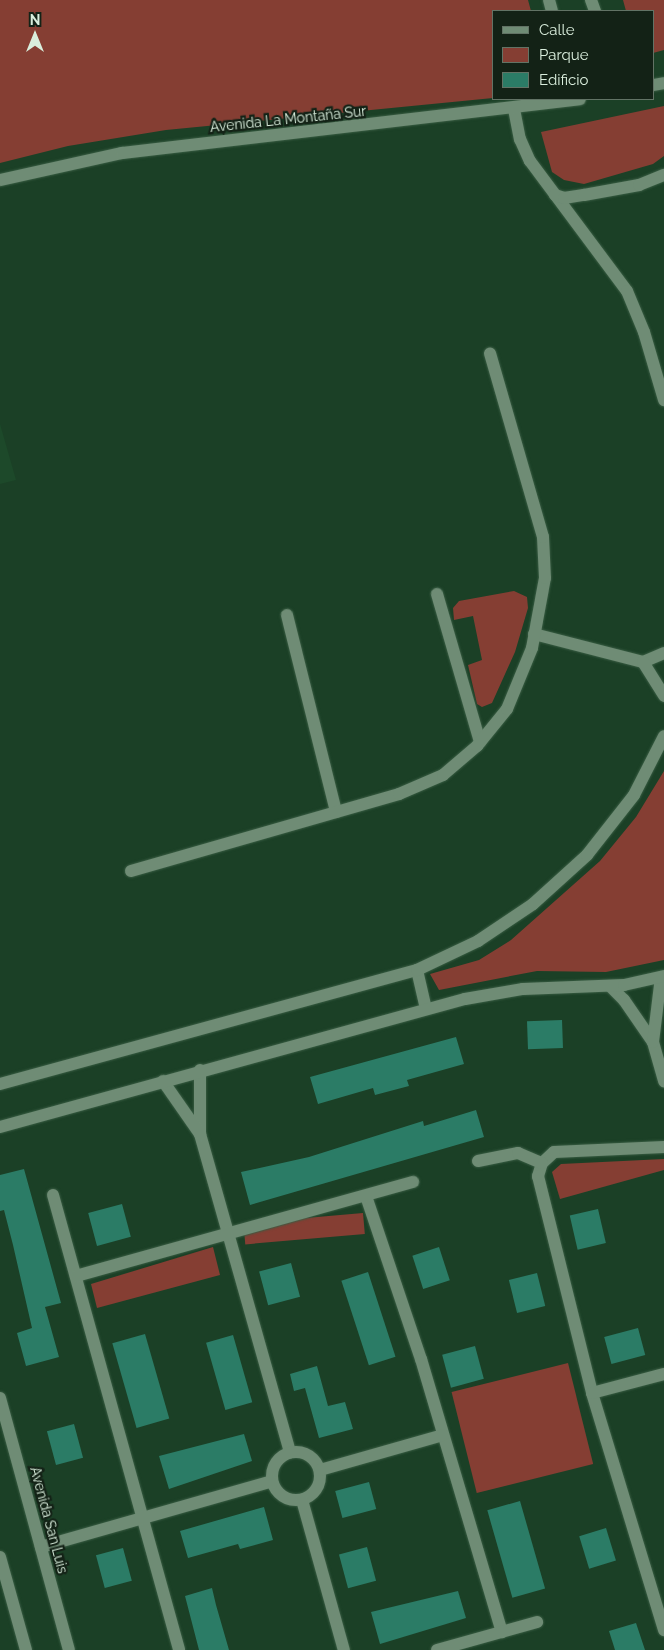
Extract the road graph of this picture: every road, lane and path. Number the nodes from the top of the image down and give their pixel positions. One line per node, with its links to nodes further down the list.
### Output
1 (572, 100): 2 (street, Avenida La Montaña Sur)
2 (514, 109): 4 (street, Avenida La Montaña Sur); 5 (street)
3 (664, 175): 5 (street)
4 (0, 180)
5 (555, 195): 7 (street)
6 (490, 353): 10 (street)
7 (664, 400)
8 (437, 594): 15 (street)
9 (287, 615): 16 (street)
10 (534, 634): 12 (street); 15 (street)
11 (664, 653): 12 (street)
12 (643, 662): 13 (street)
13 (664, 696)
14 (664, 736): 18 (street)
15 (480, 742): 16 (street)
16 (336, 812): 17 (street)
17 (131, 871)
18 (417, 970): 21 (street); 26 (street)
19 (662, 976): 20 (street); 22 (street)
20 (610, 986): 21 (street); 22 (street)
21 (426, 1008): 23 (street)
22 (653, 1042): 25 (street)
23 (200, 1070): 24 (street); 28 (street)
24 (163, 1081): 27 (street); 28 (street)
25 (664, 1081)
26 (0, 1084)
27 (0, 1127)
28 (200, 1134): 35 (street)
29 (664, 1147): 31 (street)
30 (478, 1161): 31 (street)
31 (542, 1163): 38 (street)
32 (413, 1182): 34 (street)
33 (53, 1194): 36 (street)
34 (366, 1196): 35 (street); 40 (street)
35 (228, 1234): 36 (street); 41 (street)
36 (76, 1276): 45 (street)
37 (664, 1374): 38 (street)
38 (592, 1393): 49 (street)
39 (0, 1398): 46 (street, Avenida San Luis)
40 (443, 1435): 42 (street); 50 (street)
41 (290, 1452): 42 (street); 43 (street)
42 (320, 1470): 44 (street)
43 (272, 1481): 44 (street); 45 (street)
44 (302, 1500): 54 (street)
45 (140, 1519): 46 (street); 53 (street)
46 (41, 1547): 52 (street, Avenida San Luis)
47 (0, 1557): 51 (street)
48 (537, 1622): 50 (street)
49 (664, 1630)
50 (502, 1632): 55 (street)
51 (26, 1650)
52 (69, 1650)
53 (179, 1650)
54 (344, 1650)
55 (437, 1650)

